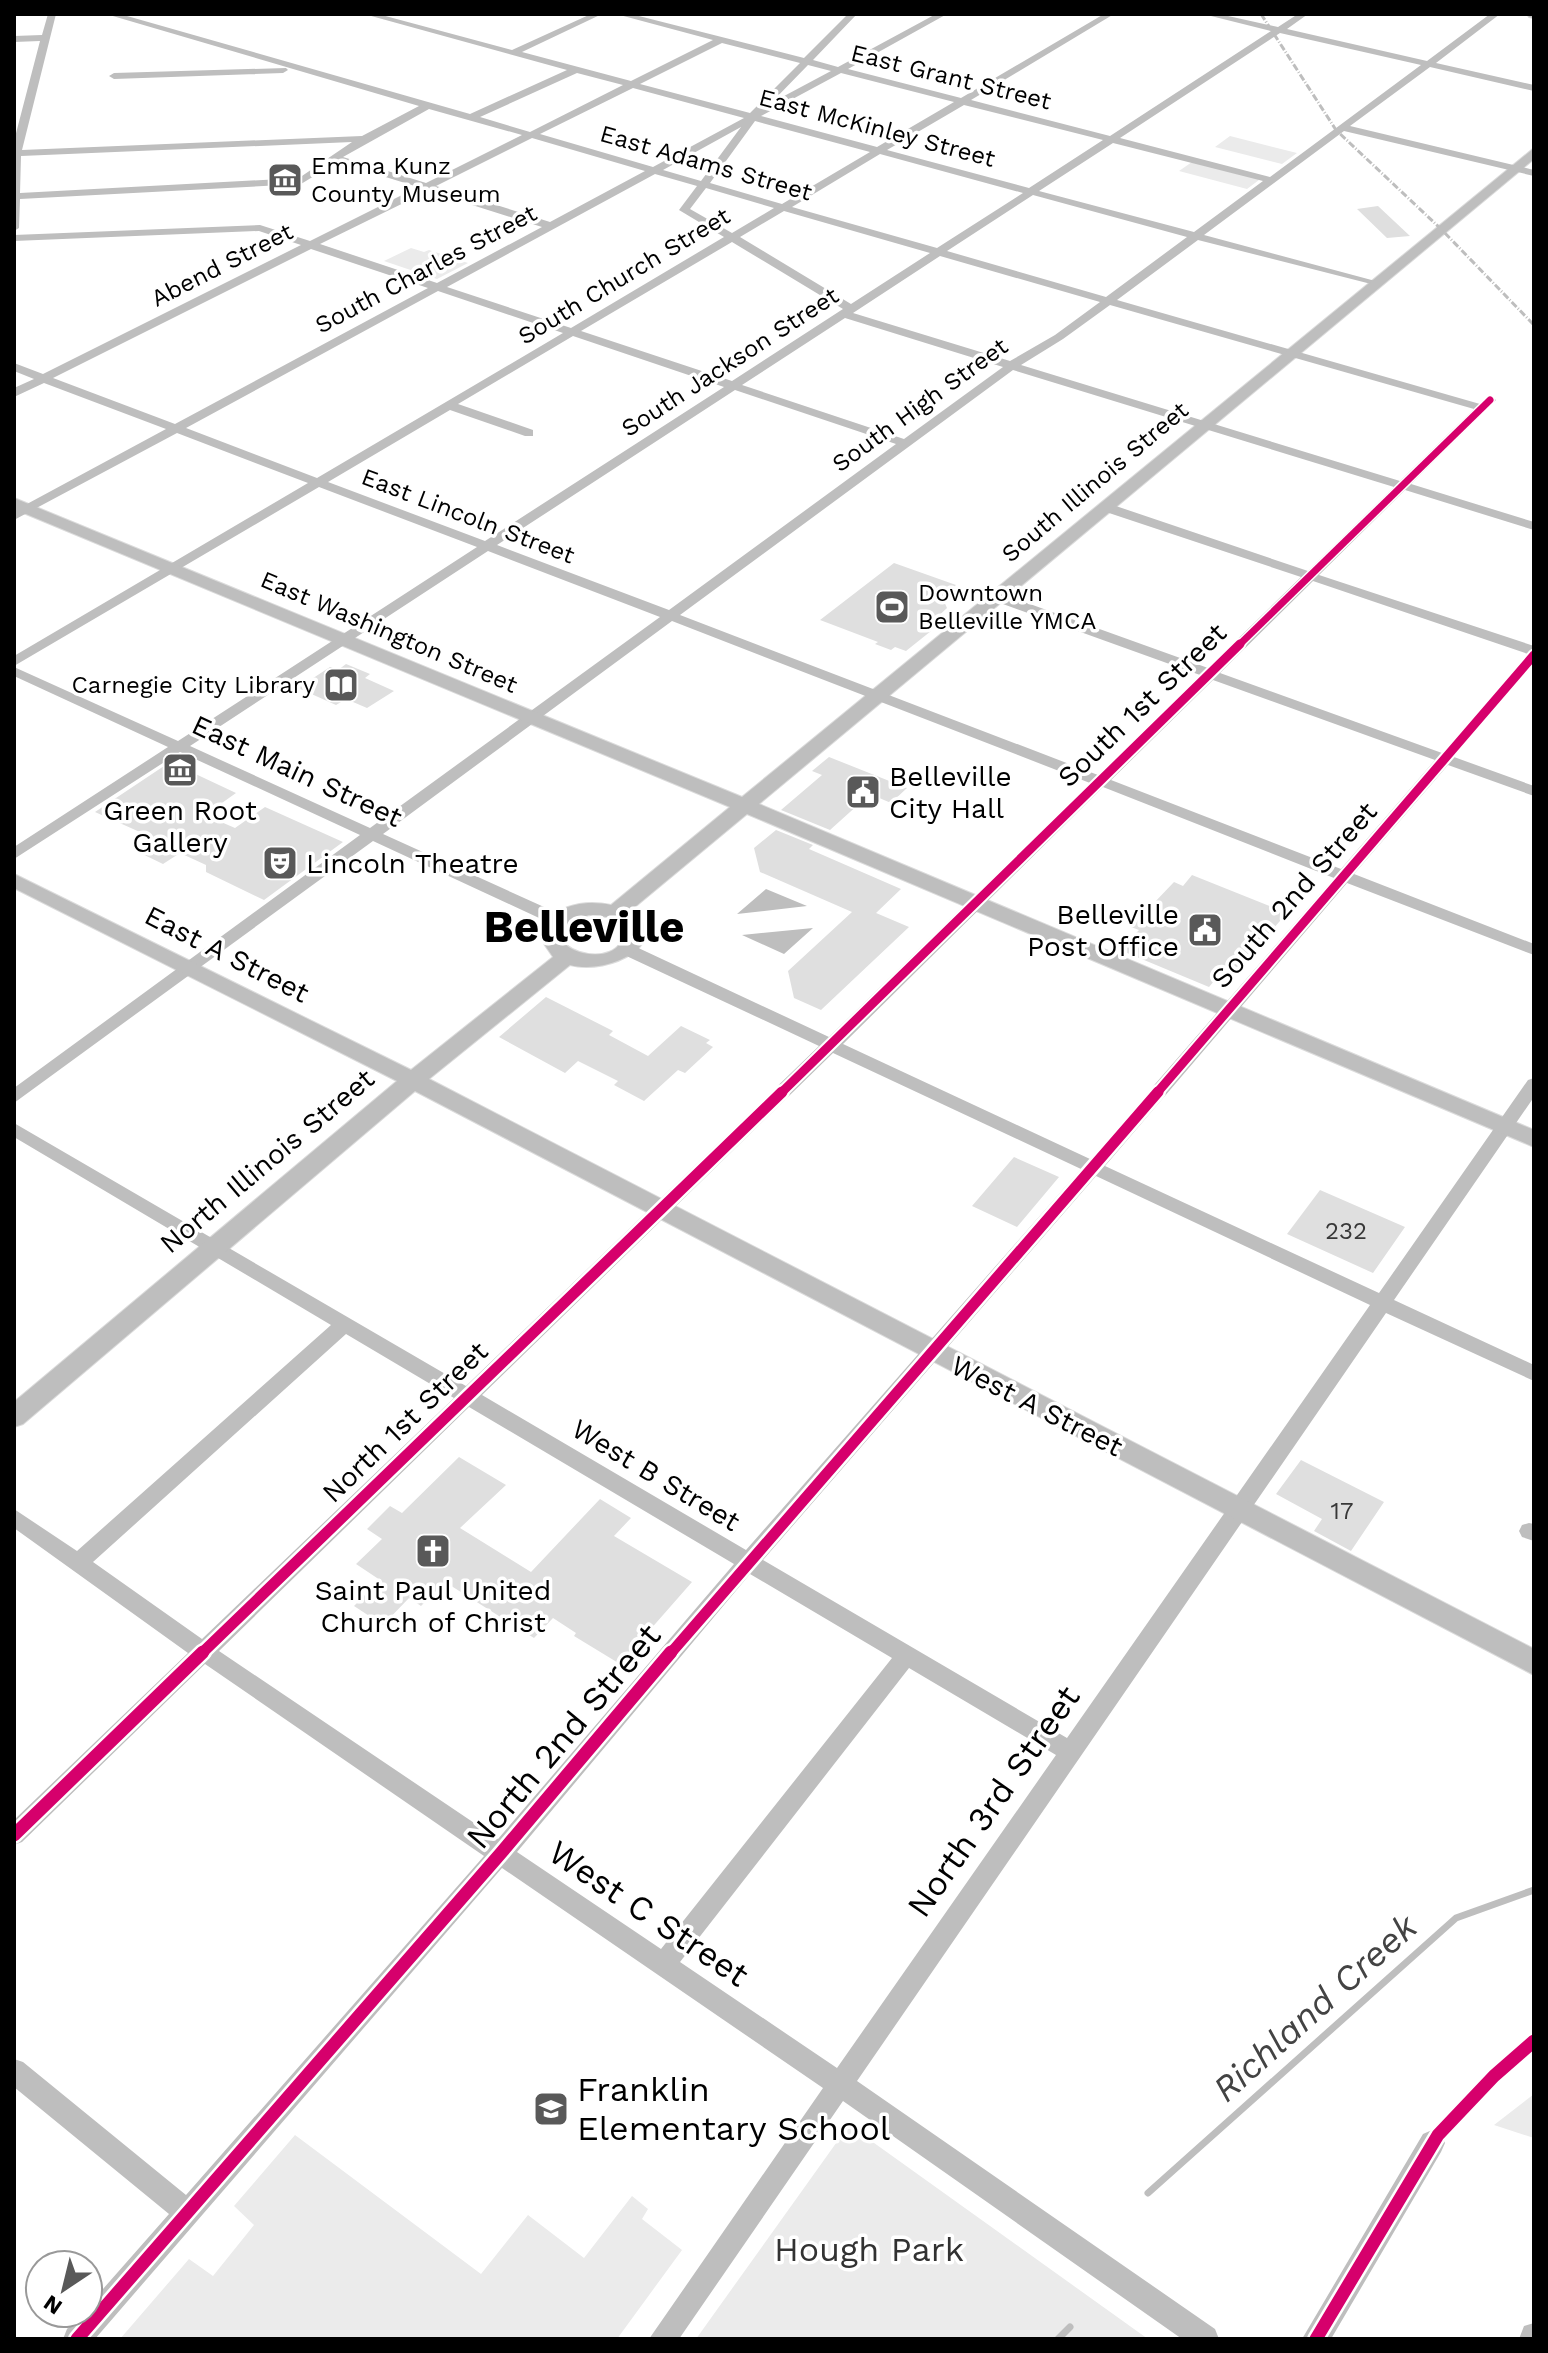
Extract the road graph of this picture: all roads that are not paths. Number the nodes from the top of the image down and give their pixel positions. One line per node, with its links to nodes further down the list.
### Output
1 (52, 14): 15 (street)
2 (110, 14): 21 (street, East Adams Street)
3 (368, 14): 13 (street, East McKinley Street)
4 (419, 14): 13 (street)
5 (598, 14): 18 (street)
6 (620, 14): 17 (street, East Grant Street)
7 (853, 14): 19 (street)
8 (943, 14): 23 (street, South Charles Street)
9 (1110, 14): 27 (street, South Church Street)
10 (1207, 14): 14 (street)
11 (1304, 14): 14 (street, South Jackson Street)
12 (1496, 14): 20 (street, South High Street)
13 (401, 23): 18 (street, East McKinley Street)
14 (1281, 31): 20 (street); 33 (street, South Jackson Street)
15 (44, 38): 16 (street); 37 (street)
16 (14, 39)
17 (721, 40): 19 (street, East Grant Street); 25 (street, Abend Street)
18 (513, 53): 22 (street, East McKinley Street)
19 (807, 61): 23 (street, East Grant Street); 29 (street)
20 (1429, 64): 26 (street); 31 (street, South High Street)
21 (302, 69): 24 (street); 28 (street, East Adams Street)
22 (575, 70): 25 (street, East McKinley Street); 30 (street)
23 (839, 70): 27 (street, East Grant Street); 29 (street, South Charles Street)
24 (114, 76)
25 (631, 85): 29 (street, East McKinley Street); 32 (street, Abend Street)
26 (1534, 88)
27 (963, 101): 33 (street, East Grant Street); 35 (street, South Church Street)
28 (428, 105): 30 (street, East Adams Street); 34 (street)
29 (752, 117): 35 (street, East McKinley Street); 40 (street, South Charles Street); 43 (street)
30 (470, 118): 32 (street, East Adams Street)
31 (1340, 127): 39 (street); 42 (street, South High Street)
32 (530, 135): 40 (street, East Adams Street); 44 (street, Abend Street)
33 (1114, 138): 42 (street, East Grant Street); 45 (street, South Jackson Street)
34 (364, 139): 37 (street); 38 (street)
35 (879, 151): 45 (street, East McKinley Street); 47 (street, South Church Street)
36 (1534, 152): 39 (main road, South Illinois Street)
37 (15, 153): 46 (street)
38 (335, 158): 44 (street); 46 (street)
39 (1514, 168): 41 (street); 55 (main road, South Illinois Street)
40 (655, 170): 43 (street, East Adams Street); 48 (street, South Charles Street)
41 (1534, 173)
42 (1271, 180): 50 (street, South High Street)
43 (703, 183): 47 (street, East Adams Street); 52 (street)
44 (427, 187): 48 (street); 53 (street, Abend Street)
45 (1032, 192): 50 (street, East McKinley Street); 54 (street, South Jackson Street)
46 (15, 196): 49 (street)
47 (785, 206): 52 (street, South Church Street); 54 (street, East Adams Street)
48 (551, 226): 56 (street, South Charles Street)
49 (14, 228)
50 (1195, 236): 55 (street, East McKinley Street); 57 (street, South High Street)
51 (14, 238): 53 (street)
52 (731, 238): 58 (street); 59 (street, South Church Street)
53 (311, 245): 56 (street); 63 (street, Abend Street)
54 (941, 251): 57 (street, East Adams Street); 58 (street, South Jackson Street)
55 (1375, 284): 60 (main road, South Illinois Street)
56 (438, 287): 59 (street); 69 (street, South Charles Street)
57 (1110, 299): 60 (street, East Adams Street); 61 (street, South High Street)
58 (847, 312): 61 (street); 64 (street, South Jackson Street)
59 (573, 332): 64 (street); 67 (street, South Church Street)
60 (1291, 353): 66 (street, East Adams Street); 68 (main road, South Illinois Street)
61 (1011, 366): 68 (street); 71 (street, South High Street)
62 (14, 367): 63 (street, East Lincoln Street)
63 (43, 379): 65 (street, Abend Street); 69 (street, East Lincoln Street)
64 (733, 385): 71 (street); 77 (street, South Jackson Street)
65 (14, 393)
66 (1486, 404): 73 (street, South 1st Street)
67 (448, 405): 70 (street); 72 (street, South Church Street)
68 (1204, 425): 73 (street); 74 (main road, South Illinois Street)
69 (175, 429): 72 (street, East Lincoln Street); 75 (street, South Charles Street)
70 (529, 433)
71 (905, 443): 81 (street, South High Street)
72 (317, 483): 77 (street, East Lincoln Street); 78 (street, South Church Street)
73 (1403, 486): 76 (street); 79 (street, South 1st Street)
74 (1105, 507): 79 (street); 80 (main road, South Illinois Street)
75 (19, 509): 78 (main road, East Washington Street)
76 (1534, 526)
77 (487, 545): 81 (street, East Lincoln Street); 82 (street, South Jackson Street)
78 (173, 568): 82 (main road, East Washington Street); 84 (street, South Church Street)
79 (1310, 576): 83 (street); 86 (street, South 1st Street)
80 (997, 597): 86 (street); 87 (main road, South Illinois Street)
81 (668, 615): 87 (street, East Lincoln Street); 88 (street, South High Street)
82 (342, 639): 88 (main road, East Washington Street); 89 (street, South Jackson Street)
83 (1534, 653): 90 (street, South 2nd Street)
84 (14, 662)
85 (14, 671): 89 (street, East Main Street)
86 (1209, 673): 90 (street); 91 (street, South 1st Street)
87 (879, 695): 91 (street, East Lincoln Street); 93 (main road, South Illinois Street)
88 (529, 716): 93 (main road, East Washington Street); 94 (street, South High Street)
89 (179, 746): 94 (street, East Main Street); 95 (street, South Jackson Street)
90 (1444, 758): 92 (street); 96 (street, South 2nd Street)
91 (1099, 781): 96 (street, East Lincoln Street); 98 (street, South 1st Street)
92 (1534, 791)
93 (745, 805): 98 (main road, East Washington Street); 99 (main road, South Illinois Street)
94 (372, 835): 100 (street, East Main Street); 104 (street, South High Street)
95 (14, 854)
96 (1344, 875): 102 (street, East Lincoln Street); 105 (street, South 2nd Street)
97 (14, 880): 104 (main road, East A Street)
98 (974, 903): 105 (main road, East Washington Street); 106 (street, South 1st Street)
99 (616, 912): 100 (main road); 101 (main road)
100 (558, 920): 103 (main road)
101 (626, 949): 103 (main road); 106 (street)
102 (1534, 950)
103 (565, 958): 107 (main road, North Illinois Street)
104 (190, 969): 107 (main road, East A Street); 109 (street, South High Street)
105 (1227, 1010): 110 (main road, East Washington Street); 113 (street, South 2nd Street)
106 (830, 1046): 113 (street); 114 (street, North 1st Street)
107 (413, 1080): 114 (main road, West A Street); 115 (main road, North Illinois Street)
108 (1534, 1084): 110 (street, North 3rd Street)
109 (14, 1097)
110 (1504, 1127): 112 (main road, East Washington Street); 116 (street, North 3rd Street)
111 (14, 1129): 115 (street, West B Street)
112 (1534, 1139)
113 (1090, 1168): 116 (street); 118 (street, North 2nd Street)
114 (658, 1209): 118 (main road, West A Street); 120 (street, North 1st Street)
115 (215, 1247): 117 (street, West B Street); 121 (main road, North Illinois Street)
116 (1383, 1304): 119 (street); 122 (street, North 3rd Street)
117 (346, 1323): 120 (street, West B Street); 124 (street)
118 (934, 1352): 122 (main road, West A Street); 125 (street, North 2nd Street)
119 (1534, 1374)
120 (467, 1395): 125 (street, West B Street); 126 (street, North 1st Street)
121 (14, 1417)
122 (1237, 1510): 128 (main road, West A Street); 129 (street, North 3rd Street)
123 (14, 1517): 124 (street, West C Street)
124 (78, 1563): 126 (street, West C Street)
125 (747, 1563): 127 (street, West B Street); 131 (street, North 2nd Street)
126 (204, 1652): 130 (street, North 1st Street); 131 (street, West C Street)
127 (906, 1656): 129 (street, West B Street); 132 (street)
128 (1534, 1663)
129 (1069, 1751): 134 (street, North 3rd Street)
130 (14, 1835)
131 (501, 1853): 132 (street, West C Street); 136 (street, North 2nd Street)
132 (664, 1964): 134 (street, West C Street)
133 (14, 2071): 136 (street)
134 (839, 2084): 138 (street, North 3rd Street); 139 (street, West C Street)
135 (1432, 2143): 140 (street)
136 (186, 2212): 137 (street, North 2nd Street)
137 (77, 2339)
138 (663, 2339)
139 (1205, 2339)
140 (1316, 2339)

